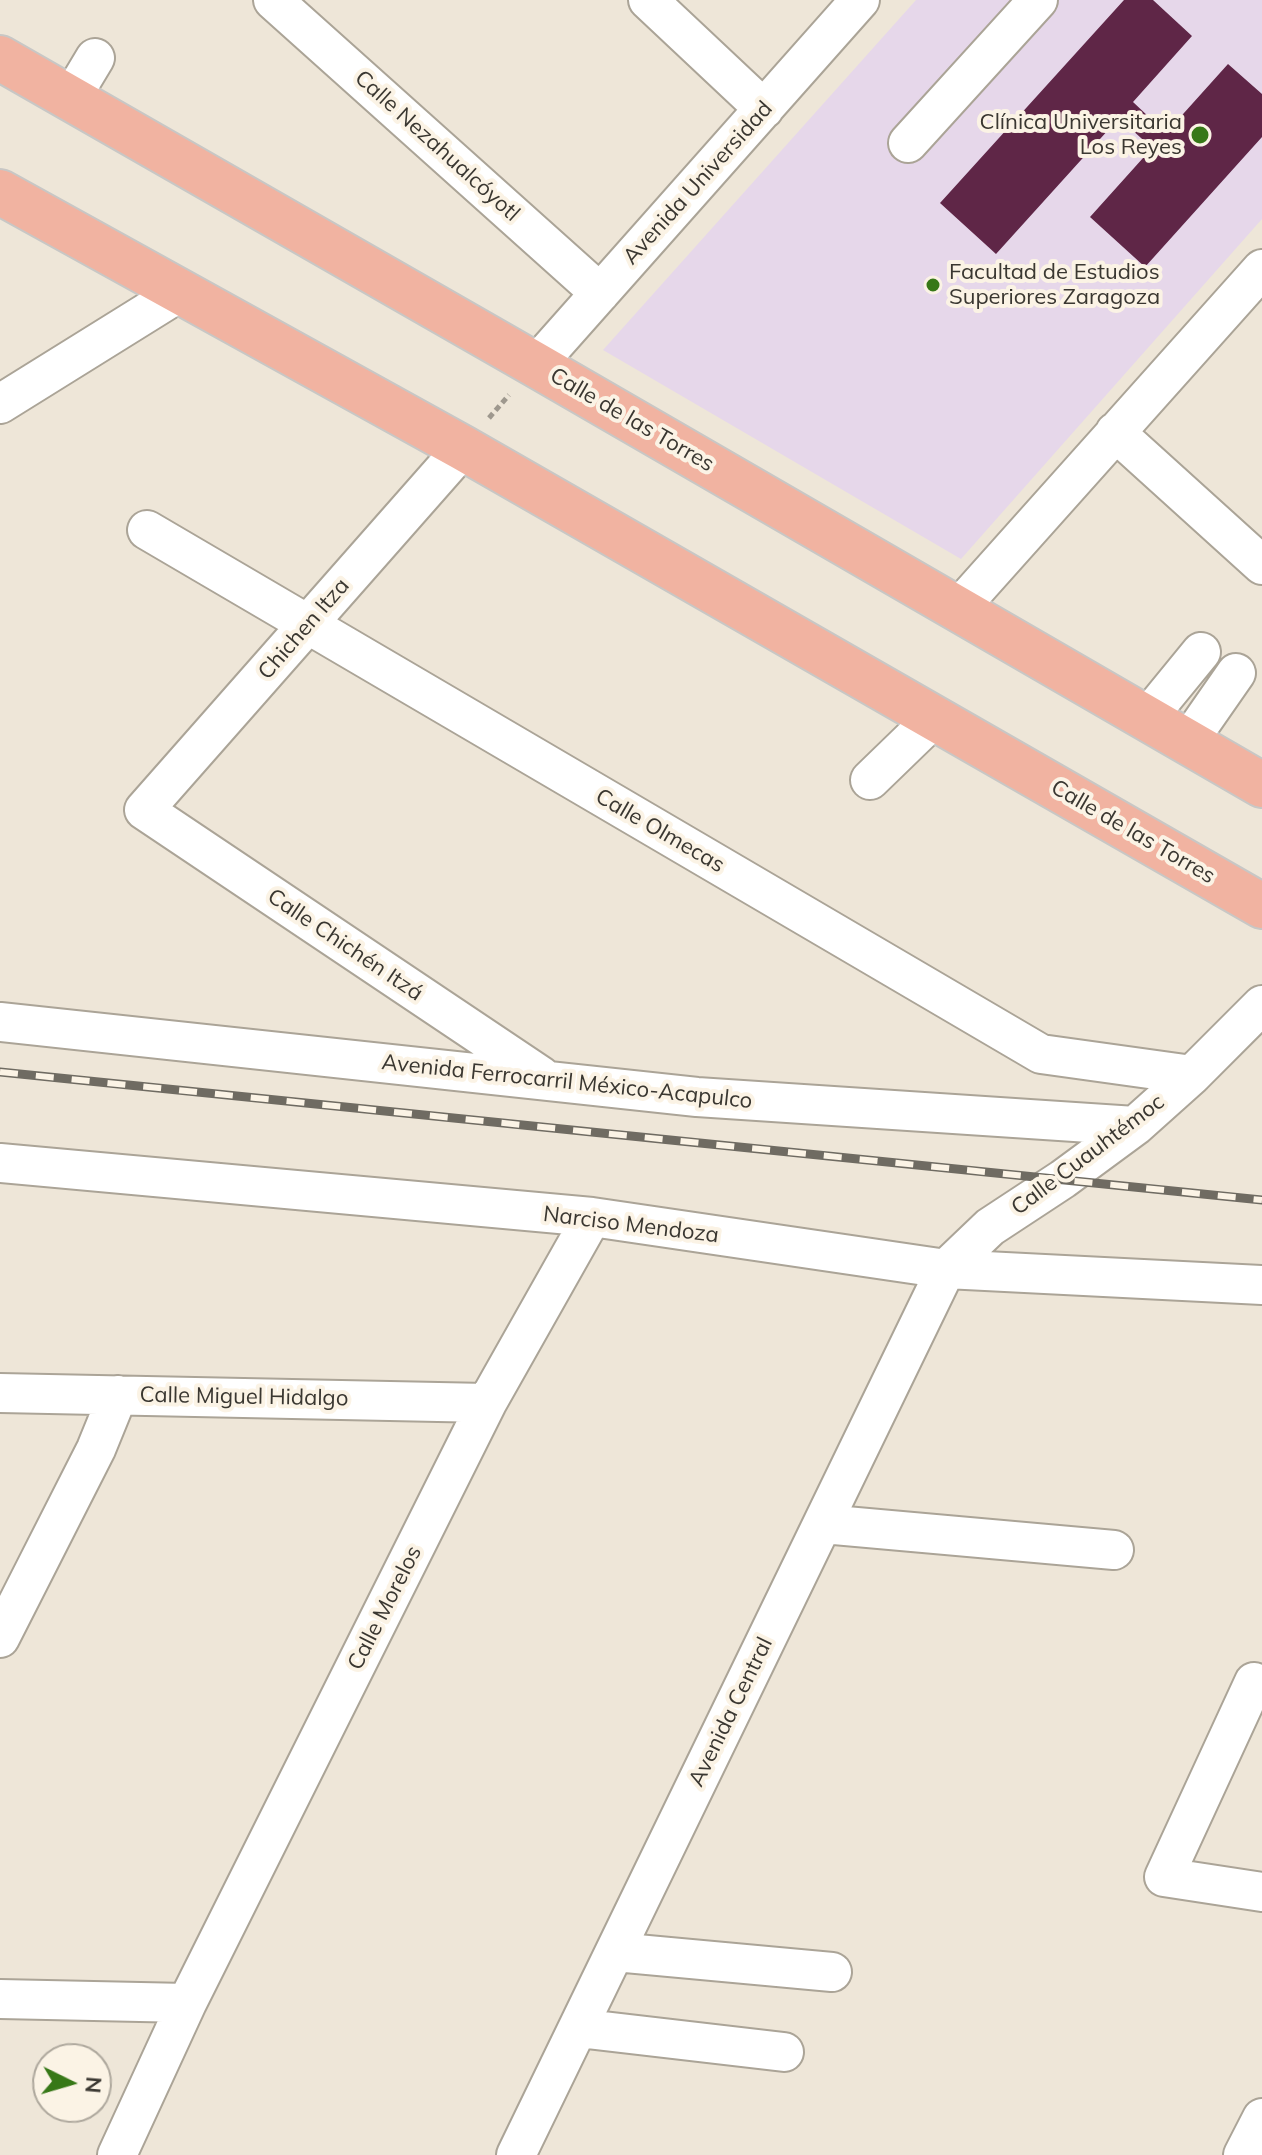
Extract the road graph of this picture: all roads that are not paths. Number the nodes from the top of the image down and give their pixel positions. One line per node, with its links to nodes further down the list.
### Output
1 (273, 0): 13 (street, Calle Nezahualcóyotl)
2 (648, 0): 8 (street)
3 (860, 0): 8 (street, Avenida Universidad)
4 (1038, 0): 9 (street)
5 (0, 58): 7 (main road, Calle de las Torres)
6 (95, 58): 7 (street)
7 (71, 98): 14 (main road, Calle de las Torres)
8 (764, 109): 13 (street, Avenida Universidad)
9 (908, 143)
10 (0, 192): 12 (main road, Calle de las Torres)
11 (1262, 269): 16 (street)
12 (180, 292): 15 (street); 17 (main road, Calle de las Torres)
13 (600, 293): 14 (street, Avenida Universidad)
14 (536, 365): 20 (main road, Calle de las Torres)
15 (0, 404)
16 (1115, 432): 19 (street); 20 (street)
17 (463, 448): 21 (street, Chichen Itza); 24 (main road, Calle de las Torres)
18 (147, 530): 21 (street, Calle Olmecas)
19 (1262, 565)
20 (959, 608): 25 (main road, Calle de las Torres)
21 (309, 624): 29 (street, Chichen Itza); 33 (street, Calle Olmecas)
22 (1201, 652): 25 (street)
23 (1236, 673): 26 (street)
24 (934, 718): 27 (street); 30 (main road, Calle de las Torres)
25 (1147, 718): 26 (main road, Calle de las Torres)
26 (1188, 742): 28 (main road, Calle de las Torres)
27 (870, 780)
28 (1262, 785)
29 (144, 810): 34 (street, Calle Chichén Itzá)
30 (1262, 906)
31 (1262, 1005): 33 (street, Calle Cuauhtémoc)
32 (0, 1022): 34 (street, Avenida Ferrocarril México-Acapulco)
33 (1192, 1075): 35 (street, Calle Cuauhtémoc)
34 (547, 1080): 35 (street, Avenida Ferrocarril México-Acapulco)
35 (1135, 1126): 38 (street, Calle Cuauhtémoc)
36 (0, 1163): 37 (street, Narciso Mendoza)
37 (592, 1217): 38 (street, Narciso Mendoza); 42 (street, Calle Morelos)
38 (946, 1269): 39 (street, Narciso Mendoza); 43 (street, Avenida Central)
39 (1262, 1285)
40 (0, 1393): 41 (street, Calle Miguel Hidalgo)
41 (118, 1395): 42 (street, Calle Miguel Hidalgo); 45 (street)
42 (487, 1403): 51 (street, Calle Morelos)
43 (823, 1524): 44 (street); 48 (street, Avenida Central)
44 (1114, 1550)
45 (0, 1638)
46 (1254, 1682): 47 (street)
47 (1262, 1892)
48 (615, 1952): 49 (street); 52 (street, Avenida Central)
49 (832, 1972)
50 (0, 1999): 51 (street)
51 (187, 2003): 55 (street, Calle Morelos)
52 (578, 2028): 53 (street); 56 (street, Avenida Central)
53 (784, 2052)
54 (1262, 2118): 57 (street)
55 (117, 2155)
56 (516, 2155)
57 (1243, 2155)

